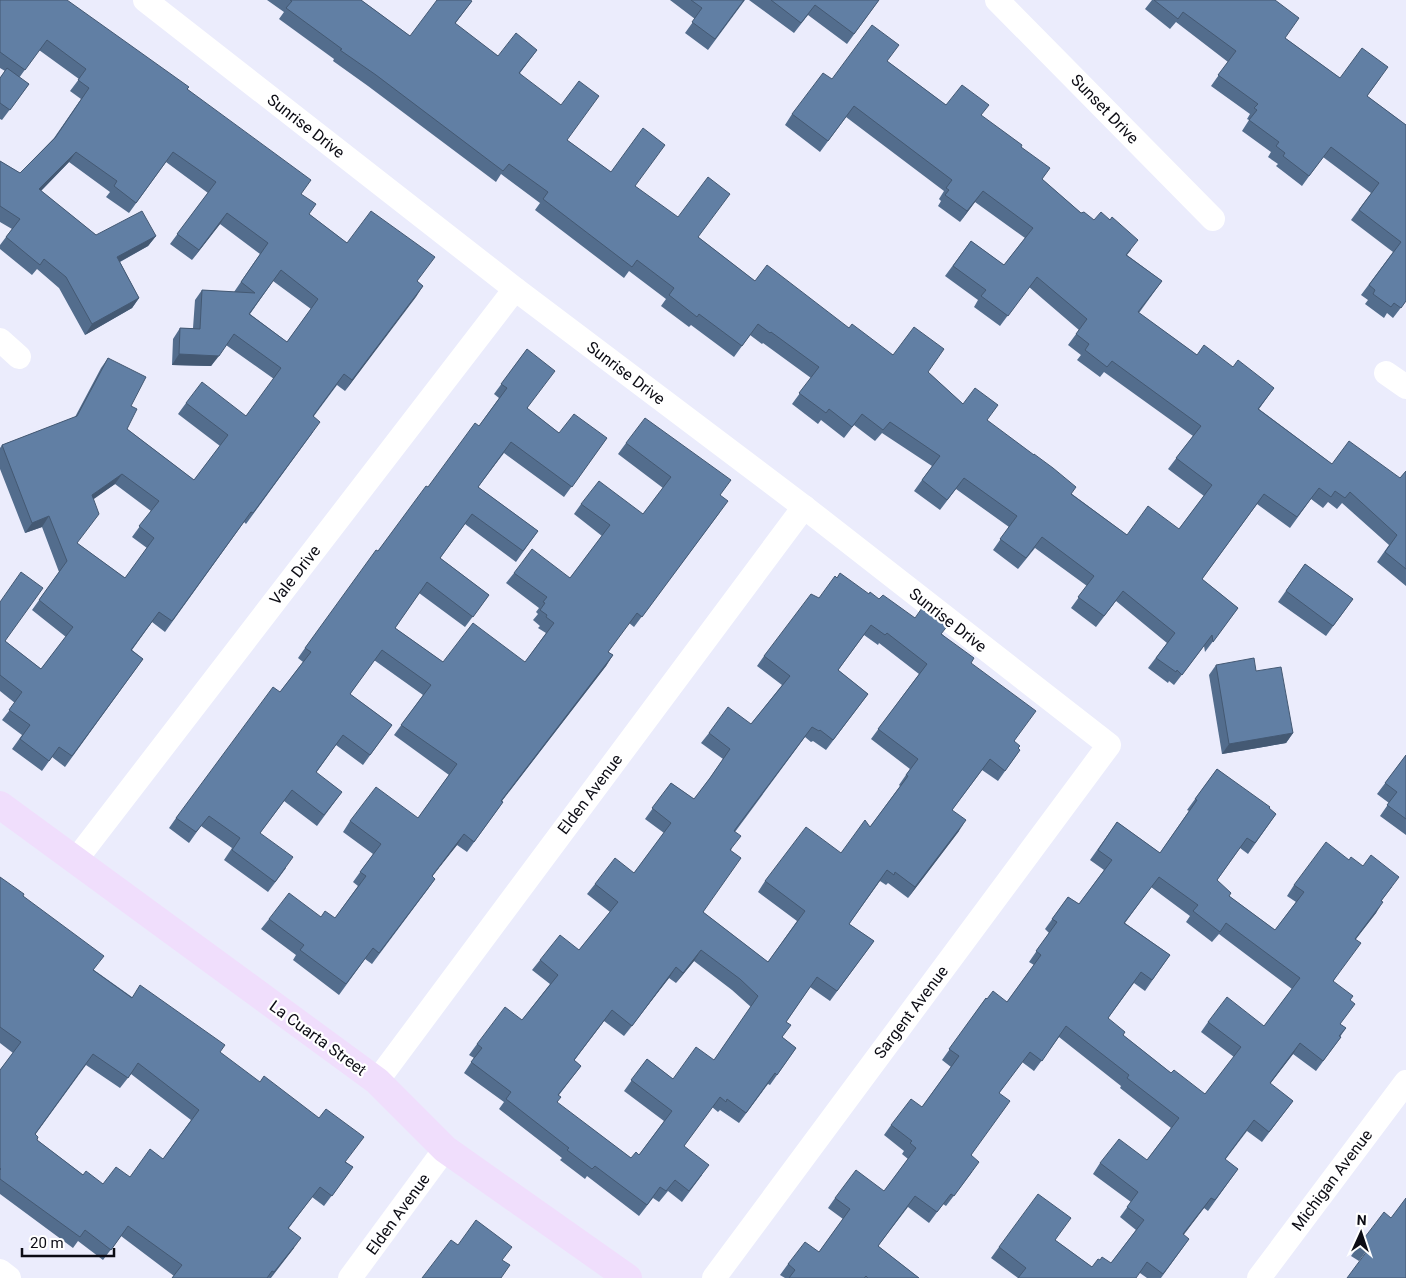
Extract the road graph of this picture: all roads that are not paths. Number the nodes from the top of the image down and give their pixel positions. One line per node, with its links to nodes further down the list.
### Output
1 (145, 0): 4 (street, Sunrise Drive)
2 (997, 0): 3 (street, Sunset Drive)
3 (1213, 219)
4 (515, 289): 9 (street, Sunrise Drive); 12 (street, Vale Drive)
5 (0, 340): 6 (street)
6 (19, 356)
7 (1386, 372): 8 (street)
8 (1406, 387)
9 (804, 507): 10 (street, Sunrise Drive); 13 (street, Elden Avenue)
10 (1109, 745): 20 (street, Sargent Avenue)
11 (0, 805): 12 (street, La Cuarta Street)
12 (75, 860): 13 (street, La Cuarta Street)
13 (377, 1081): 15 (street, La Cuarta Street)
14 (1406, 1082): 21 (street, Michigan Avenue)
15 (445, 1149): 18 (street, Elden Avenue); 19 (street, La Cuarta Street)
16 (0, 1271): 17 (street)
17 (9, 1278)
18 (350, 1278)
19 (628, 1278)
20 (714, 1278)
21 (1259, 1278)

